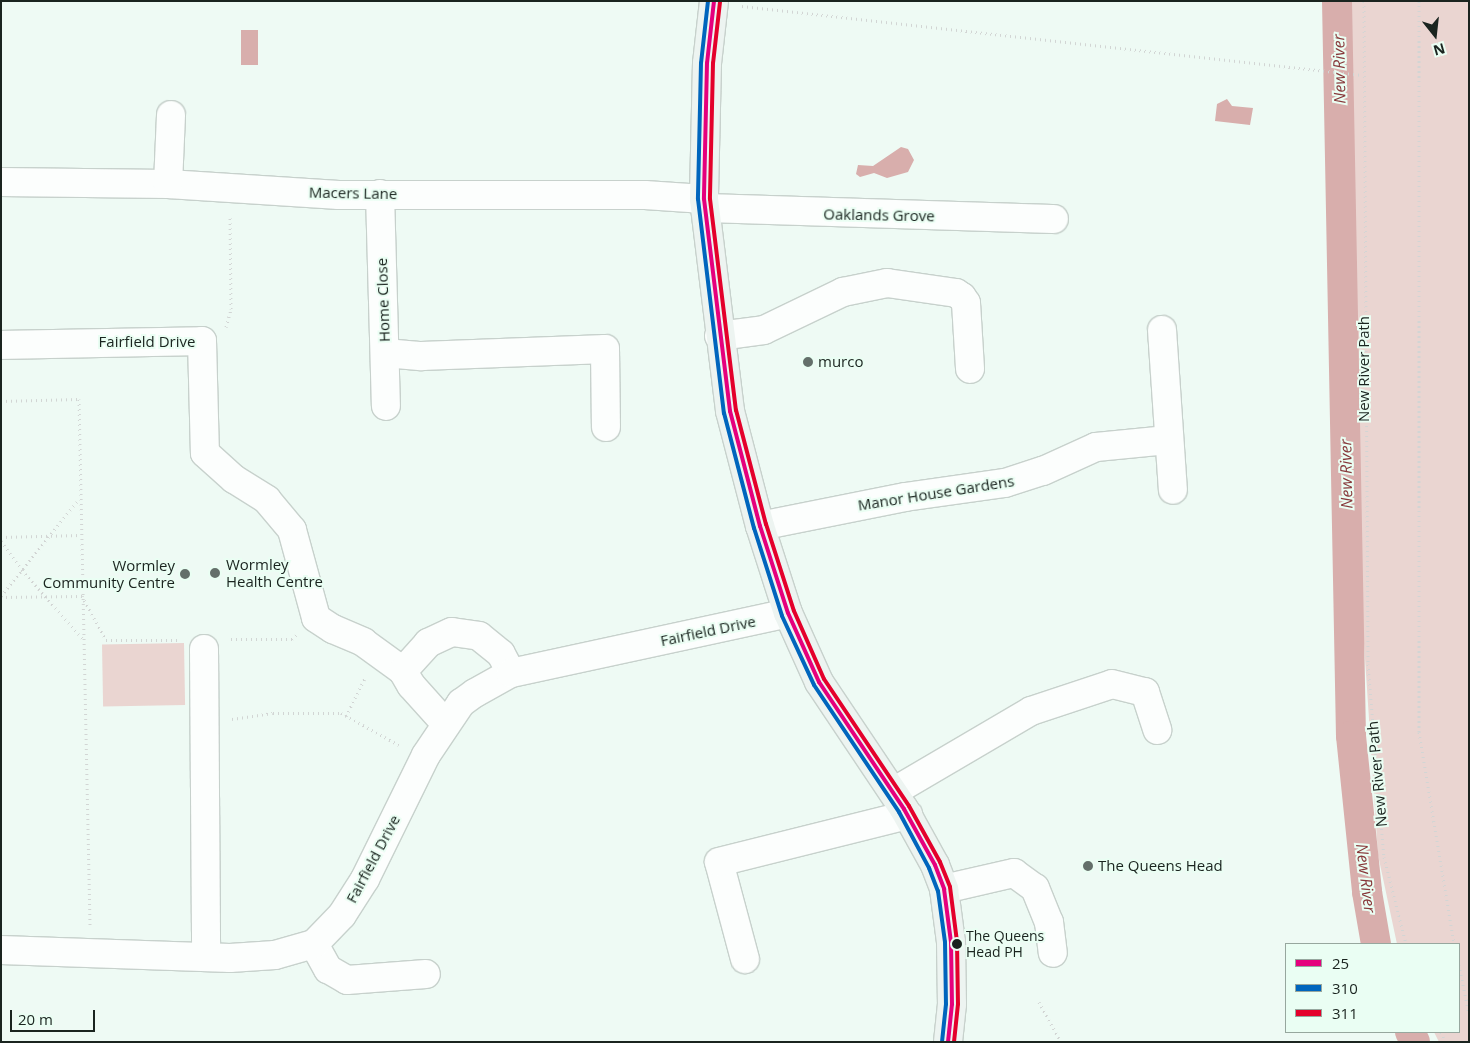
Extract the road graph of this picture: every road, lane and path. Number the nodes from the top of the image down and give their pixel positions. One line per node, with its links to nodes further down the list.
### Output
1 (1364, 1): 4 (path, New River Path)
2 (1419, 1): 48 (path)
3 (714, 2): 4 (path); 10 (main road)
4 (1362, 75): 47 (path, New River Path)
5 (171, 115): 7 (street)
6 (1, 182): 7 (street, Macers Lane)
7 (168, 184): 8 (street, Macers Lane)
8 (229, 188): 9 (street, Macers Lane); 14 (path)
9 (380, 194): 10 (street, Macers Lane); 16 (street, Home Close)
10 (704, 204): 11 (street, Oaklands Grove); 13 (main road)
11 (1054, 219)
12 (1162, 330): 21 (street)
13 (719, 336): 17 (street); 24 (main road)
14 (202, 341): 15 (street, Fairfield Drive); 36 (street, Fairfield Drive)
15 (1, 345)
16 (385, 353): 19 (street, Home Close); 20 (street)
17 (970, 369)
18 (1, 401): 25 (path)
19 (386, 406)
20 (606, 427)
21 (1168, 440): 22 (street); 24 (street, Manor House Gardens)
22 (1173, 490)
23 (79, 499): 26 (path)
24 (760, 526): 33 (main road)
25 (81, 535): 26 (path); 30 (path)
26 (47, 536): 27 (path); 29 (path)
27 (1, 537)
28 (1, 541): 29 (path)
29 (22, 570): 31 (path); 32 (path)
30 (82, 596): 32 (path); 34 (path)
31 (1, 597): 32 (path)
32 (46, 597): 34 (path)
33 (788, 614): 38 (street, Fairfield Drive); 44 (main road)
34 (83, 639): 51 (path)
35 (204, 649): 53 (street)
36 (378, 652): 37 (street, Fairfield Drive); 39 (path)
37 (403, 671): 38 (street); 41 (street, Fairfield Drive)
38 (510, 673): 41 (street, Fairfield Drive)
39 (346, 716): 40 (path); 43 (path)
40 (222, 720)
41 (446, 724): 43 (street, Fairfield Drive)
42 (1157, 730): 44 (street)
43 (424, 758): 49 (street, Fairfield Drive)
44 (893, 792): 45 (main road)
45 (908, 814): 46 (main road); 54 (street)
46 (944, 889): 52 (street); 59 (main road)
47 (1406, 943)
48 (1454, 943)
49 (314, 944): 53 (street); 56 (street)
50 (1, 950): 51 (street)
51 (90, 953): 53 (street)
52 (1053, 953)
53 (206, 957)
54 (745, 959)
55 (1460, 970): 58 (path)
56 (426, 974)
57 (1039, 1002): 60 (path)
58 (1469, 1014)
59 (948, 1042)
60 (1061, 1042)

